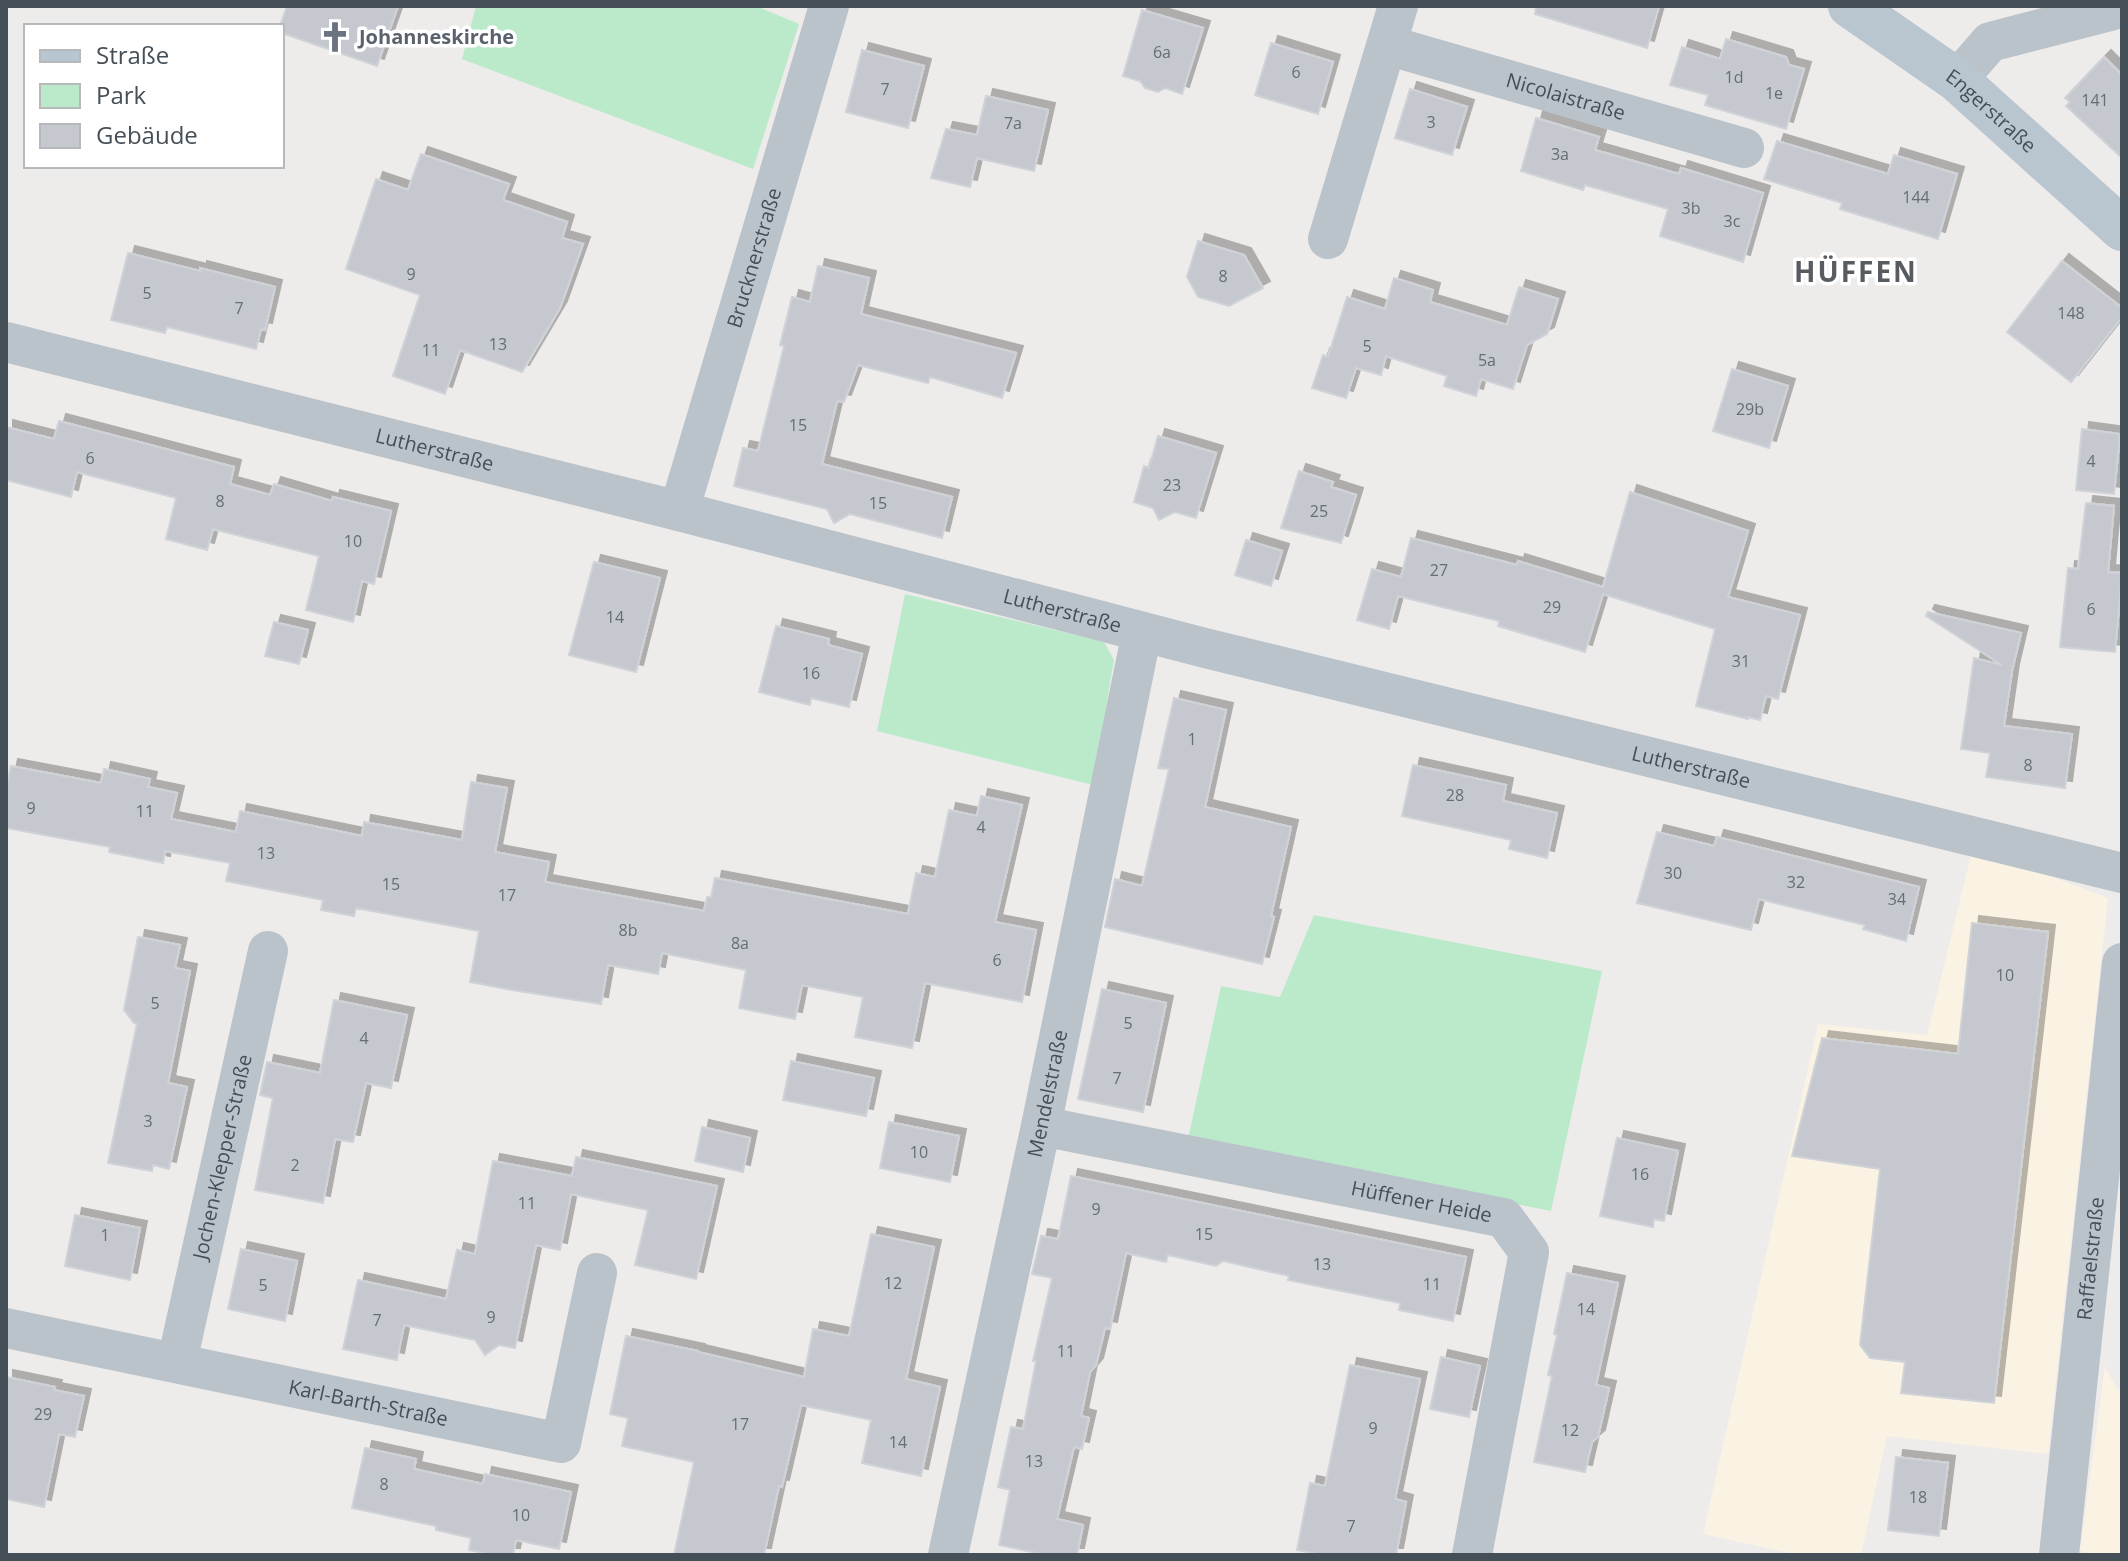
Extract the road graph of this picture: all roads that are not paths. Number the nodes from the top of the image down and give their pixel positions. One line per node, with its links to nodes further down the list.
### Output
1 (829, 6): 11 (street, Brucknerstraße)
2 (1398, 6): 5 (street)
3 (1850, 6): 6 (main road, Engerstraße)
4 (2122, 8): 6 (street)
5 (1387, 45): 7 (street, Nicolaistraße); 9 (street)
6 (1957, 80): 8 (main road, Engerstraße)
7 (1744, 148)
8 (2122, 229)
9 (1328, 239)
10 (6, 342): 11 (street, Lutherstraße)
11 (679, 511): 12 (street, Lutherstraße)
12 (1142, 632): 13 (street, Lutherstraße); 16 (street, Mendelstraße)
13 (2122, 873)
14 (268, 951): 19 (street, Jochen-Klepper-Straße)
15 (2122, 963): 22 (street, Raffaelstraße)
16 (1041, 1126): 20 (street, Mendelstraße); 21 (street, Hüffener Heide)
17 (597, 1273): 19 (street, Karl-Barth-Straße)
18 (6, 1328): 19 (street, Karl-Barth-Straße)
19 (177, 1362)
20 (948, 1555)
21 (1472, 1555)
22 (2059, 1555)

